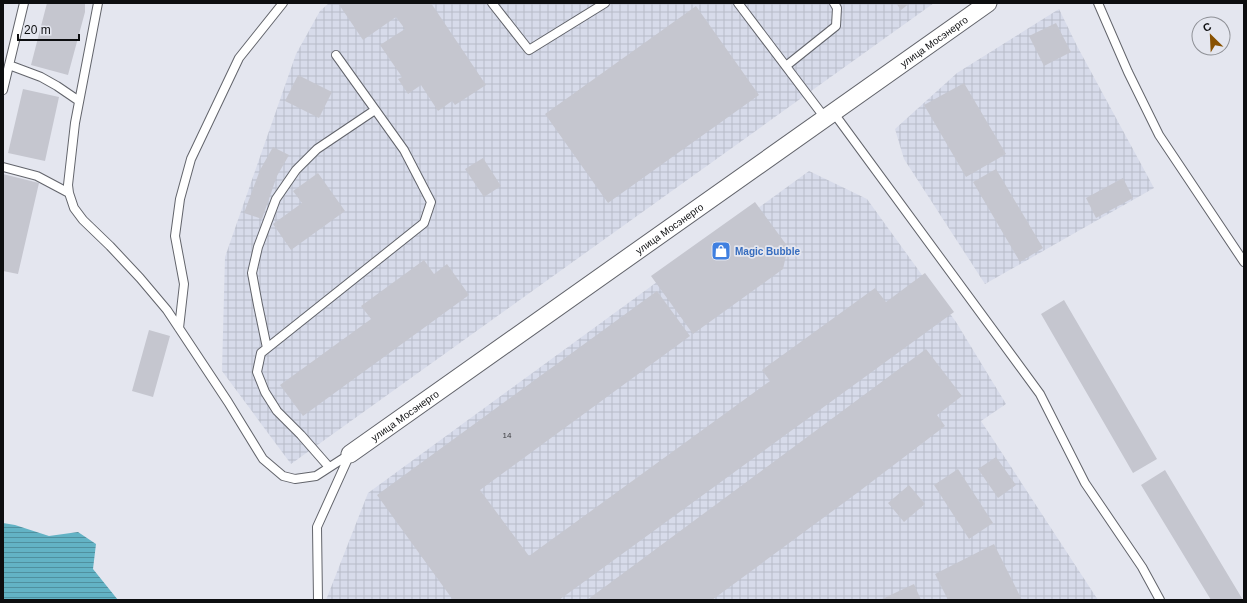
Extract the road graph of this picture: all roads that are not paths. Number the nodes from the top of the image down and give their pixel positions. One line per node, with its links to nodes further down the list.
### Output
1 (24, 3): 11 (lane)
2 (98, 3): 14 (lane)
3 (283, 3): 20 (lane)
4 (492, 3): 5 (lane)
5 (605, 3)
6 (738, 3): 12 (lane)
7 (834, 3): 12 (lane)
8 (988, 3): 16 (street, улица Мосэнерго)
9 (1098, 3): 19 (lane)
10 (336, 55): 15 (lane)
11 (9, 65): 13 (lane); 14 (lane)
12 (786, 66): 16 (lane)
13 (3, 90)
14 (79, 101): 18 (lane)
15 (375, 110): 21 (lane); 21 (lane)
16 (829, 115): 22 (street, улица Мосэнерго); 25 (lane)
17 (3, 167): 18 (lane)
18 (69, 192): 20 (lane)
19 (1244, 262)
20 (179, 328): 23 (lane)
21 (267, 348): 23 (lane)
22 (350, 454): 23 (lane); 24 (lane)
23 (329, 467)
24 (318, 600)
25 (1160, 600)

